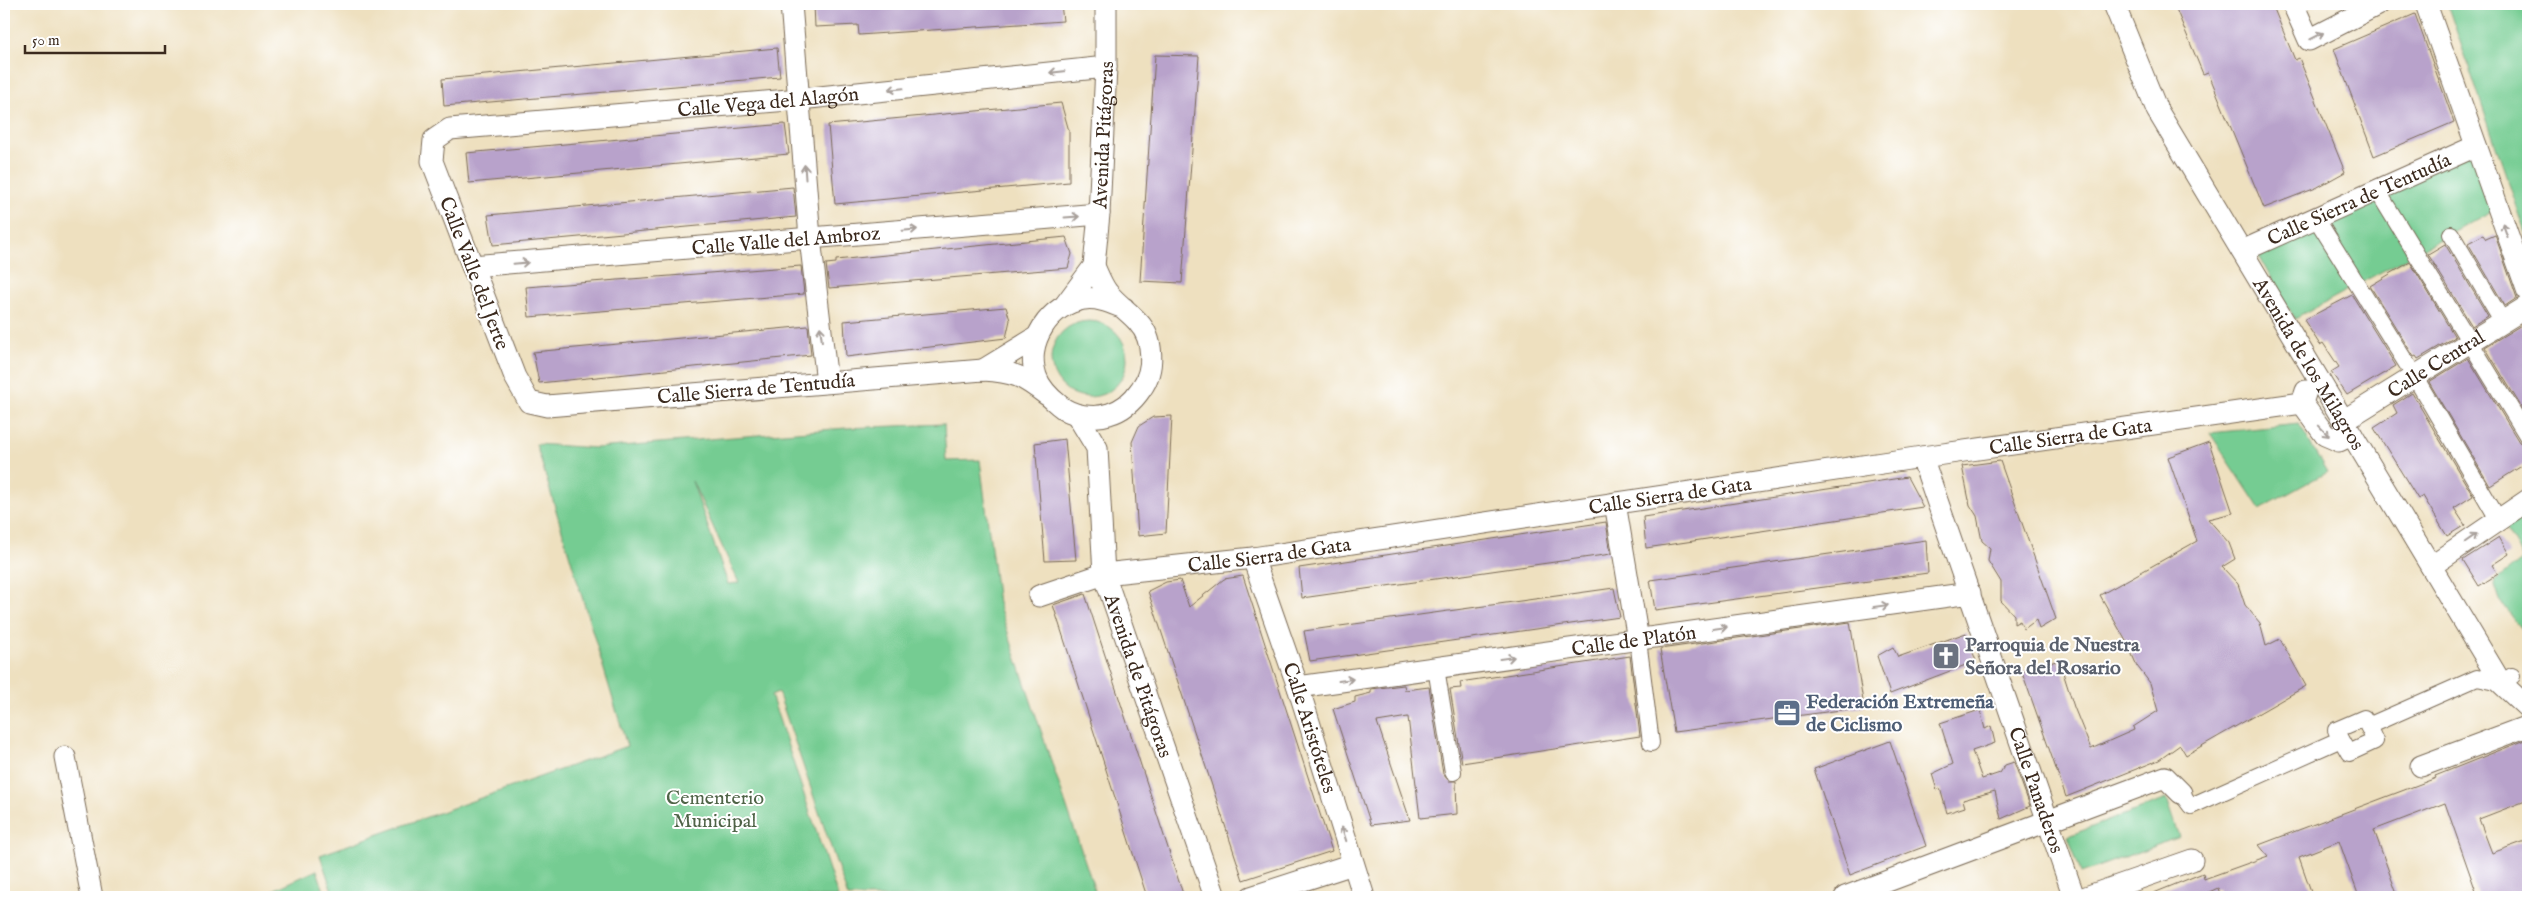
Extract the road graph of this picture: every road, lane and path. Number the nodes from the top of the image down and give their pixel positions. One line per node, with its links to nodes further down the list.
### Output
1 (791, 4): 8 (street)
2 (1106, 4): 7 (street, Avenida Pitágoras)
3 (2114, 4): 16 (street, Avenida de los Milagros)
4 (2293, 4): 5 (street, one-way to 5)
5 (2380, 4)
6 (2426, 4): 10 (street)
7 (1106, 67): 8 (street, Calle Vega del Alagón, one-way to 8); 12 (street, Avenida Pitágoras)
8 (800, 98): 9 (street, Calle Vega del Alagón); 15 (street, one-way to 8)
9 (434, 140): 17 (street, Calle Valle del Jerte)
10 (2476, 146): 11 (street, Calle Sierra de Tentudía); 19 (street, one-way to 10)
11 (2377, 190): 13 (street, Calle Sierra de Tentudía); 25 (street)
12 (1099, 214): 15 (street, Calle Valle del Ambroz, one-way to 12); 18 (street, Avenida Pitágoras)
13 (2316, 218): 16 (street, Calle Sierra de Tentudía); 28 (street)
14 (2451, 234): 23 (street)
15 (810, 238): 17 (street, Calle Valle del Ambroz, one-way to 15); 29 (street, one-way to 15)
16 (2242, 251): 27 (street, Avenida de los Milagros)
17 (472, 266): 31 (street, Calle Valle del Jerte)
18 (1094, 266): 20 (street); 22 (street)
19 (2528, 292)
20 (1065, 305): 22 (street); 24 (street)
21 (2528, 306): 23 (street, Calle Central)
22 (1124, 308): 33 (street)
23 (2503, 322): 25 (street, Calle Central)
24 (1037, 337): 26 (street, Calle Sierra de Tentudía); 30 (street)
25 (2470, 342): 28 (street, Calle Central); 36 (street)
26 (983, 370): 29 (street, Calle Sierra de Tentudía); 30 (street, Calle Sierra de Tentudía)
27 (2316, 376): 32 (street); 35 (street, Avenida de los Milagros)
28 (2415, 377): 35 (street, Calle Central); 41 (street)
29 (827, 382): 31 (street, Calle Sierra de Tentudía)
30 (1047, 395): 34 (street)
31 (529, 402)
32 (2302, 403): 35 (street, one-way to 35); 38 (street, Calle Sierra de Gata)
33 (1118, 411): 34 (street); 37 (street)
34 (1077, 415): 37 (street, Avenida de Pitágoras)
35 (2348, 428): 43 (street, Avenida de los Milagros)
36 (2528, 437)
37 (1097, 448): 44 (street, Avenida de Pitágoras)
38 (1922, 457): 40 (street, Calle Sierra de Gata); 45 (street, Calle Panaderos)
39 (2528, 500): 41 (street)
40 (1615, 503): 42 (street, Calle Sierra de Gata); 47 (street)
41 (2498, 519): 43 (street, one-way to 41)
42 (1253, 558): 44 (street, Calle Sierra de Gata); 50 (street, Calle Aristóteles)
43 (2431, 566): 49 (street, Avenida de los Milagros)
44 (1104, 574): 46 (street, Calle Sierra de Gata); 62 (street, Avenida de Pitágoras)
45 (1970, 593): 47 (street, Calle de Platón, one-way to 45); 58 (street, Calle Panaderos)
46 (1039, 596)
47 (1638, 640): 48 (street, Calle de Platón, one-way to 47); 53 (street)
48 (1436, 668): 50 (street, Calle de Platón, one-way to 48); 56 (street)
49 (2506, 679): 51 (street, Avenida de los Milagros); 57 (street)
50 (1298, 687): 60 (street, Calle Aristóteles, one-way to 50)
51 (2528, 708)
52 (2528, 726): 55 (street)
53 (1651, 743)
54 (65, 758): 61 (street)
55 (2421, 766)
56 (1453, 772)
57 (2181, 793): 58 (street)
58 (2047, 822): 65 (street); 66 (street, Calle Panaderos)
59 (2192, 860): 67 (street)
60 (1353, 864): 63 (street); 64 (street, Calle Aristóteles)
61 (92, 897)
62 (1215, 897)
63 (1252, 897)
64 (1364, 897)
65 (1845, 897)
66 (2074, 897)
67 (2086, 897)

